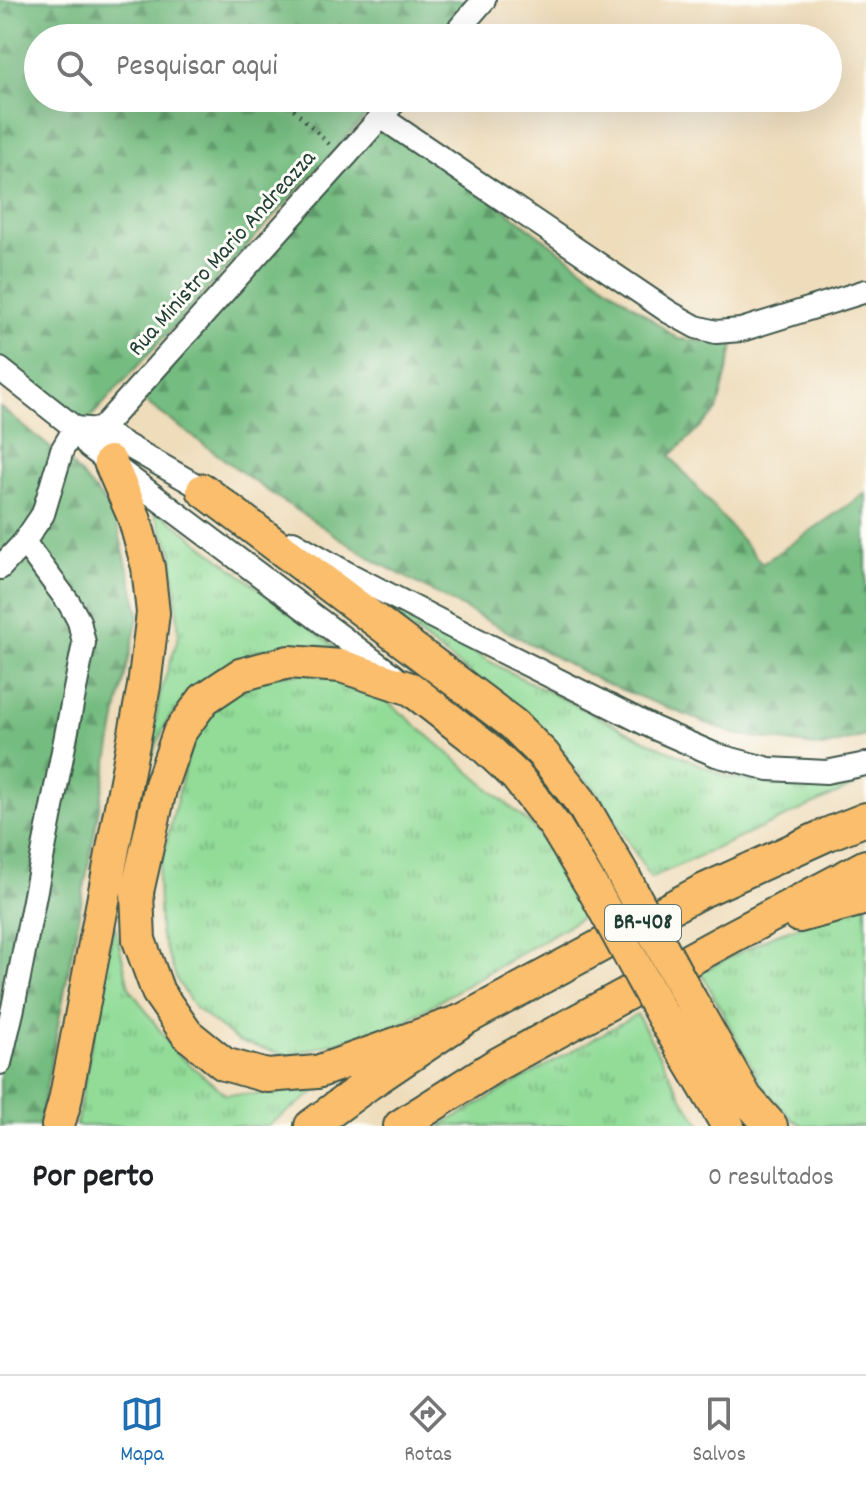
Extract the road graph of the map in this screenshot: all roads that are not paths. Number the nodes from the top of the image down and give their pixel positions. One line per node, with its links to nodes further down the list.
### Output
1 (484, 0): 2 (street)
2 (463, 24)
3 (385, 112): 4 (street, Rua Ministro Mario Andreazza)
4 (381, 117): 5 (street); 8 (street, Rua Ministro Mario Andreazza)
5 (866, 291)
6 (0, 369): 7 (street)
7 (75, 428): 8 (street); 10 (street)
8 (100, 446): 9 (street); 12 (street); 22 (highway)
9 (203, 490): 13 (street); 26 (highway, bridge)
10 (24, 542): 11 (street); 21 (street)
11 (0, 568)
12 (411, 689): 20 (highway); 25 (highway, bridge)
13 (866, 764)
14 (866, 806): 16 (highway)
15 (866, 819): 16 (highway, BR-408)
16 (828, 834): 20 (highway, BR-408)
17 (866, 866): 19 (highway, BR-408)
18 (866, 898): 19 (highway)
19 (731, 937): 24 (highway, BR-408)
20 (463, 1020): 23 (highway, BR-408)
21 (0, 1063)
22 (58, 1126)
23 (311, 1126)
24 (400, 1126)
25 (728, 1126)
26 (771, 1126)

